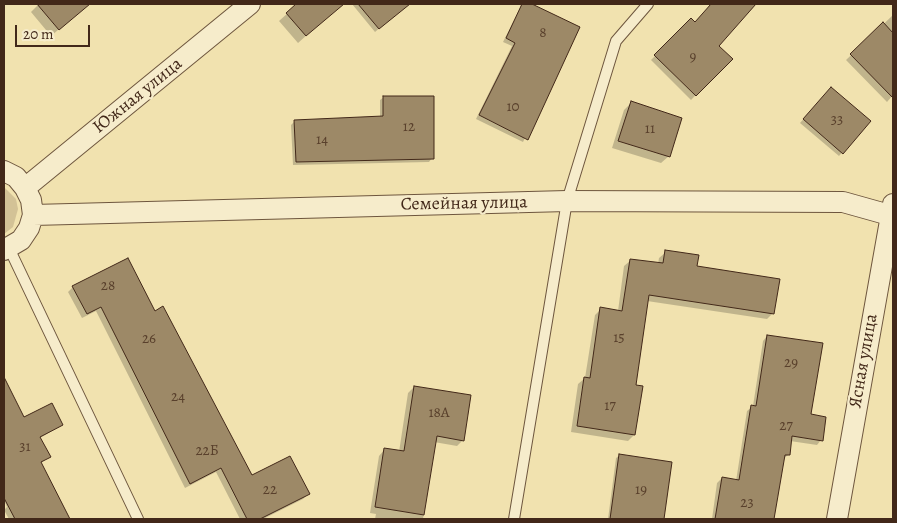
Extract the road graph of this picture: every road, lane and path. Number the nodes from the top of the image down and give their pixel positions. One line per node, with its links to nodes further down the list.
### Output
1 (250, 4): 4 (street, Южная улица)
2 (648, 4): 5 (lane)
3 (4, 171): 4 (street)
4 (26, 188): 7 (street)
5 (567, 201): 6 (street, Семейная улица); 7 (street, Семейная улица); 10 (lane)
6 (892, 211): 11 (street, Ясная улица)
7 (32, 214): 8 (street)
8 (6, 249): 9 (lane)
9 (138, 519)
10 (514, 519)
11 (837, 519)

